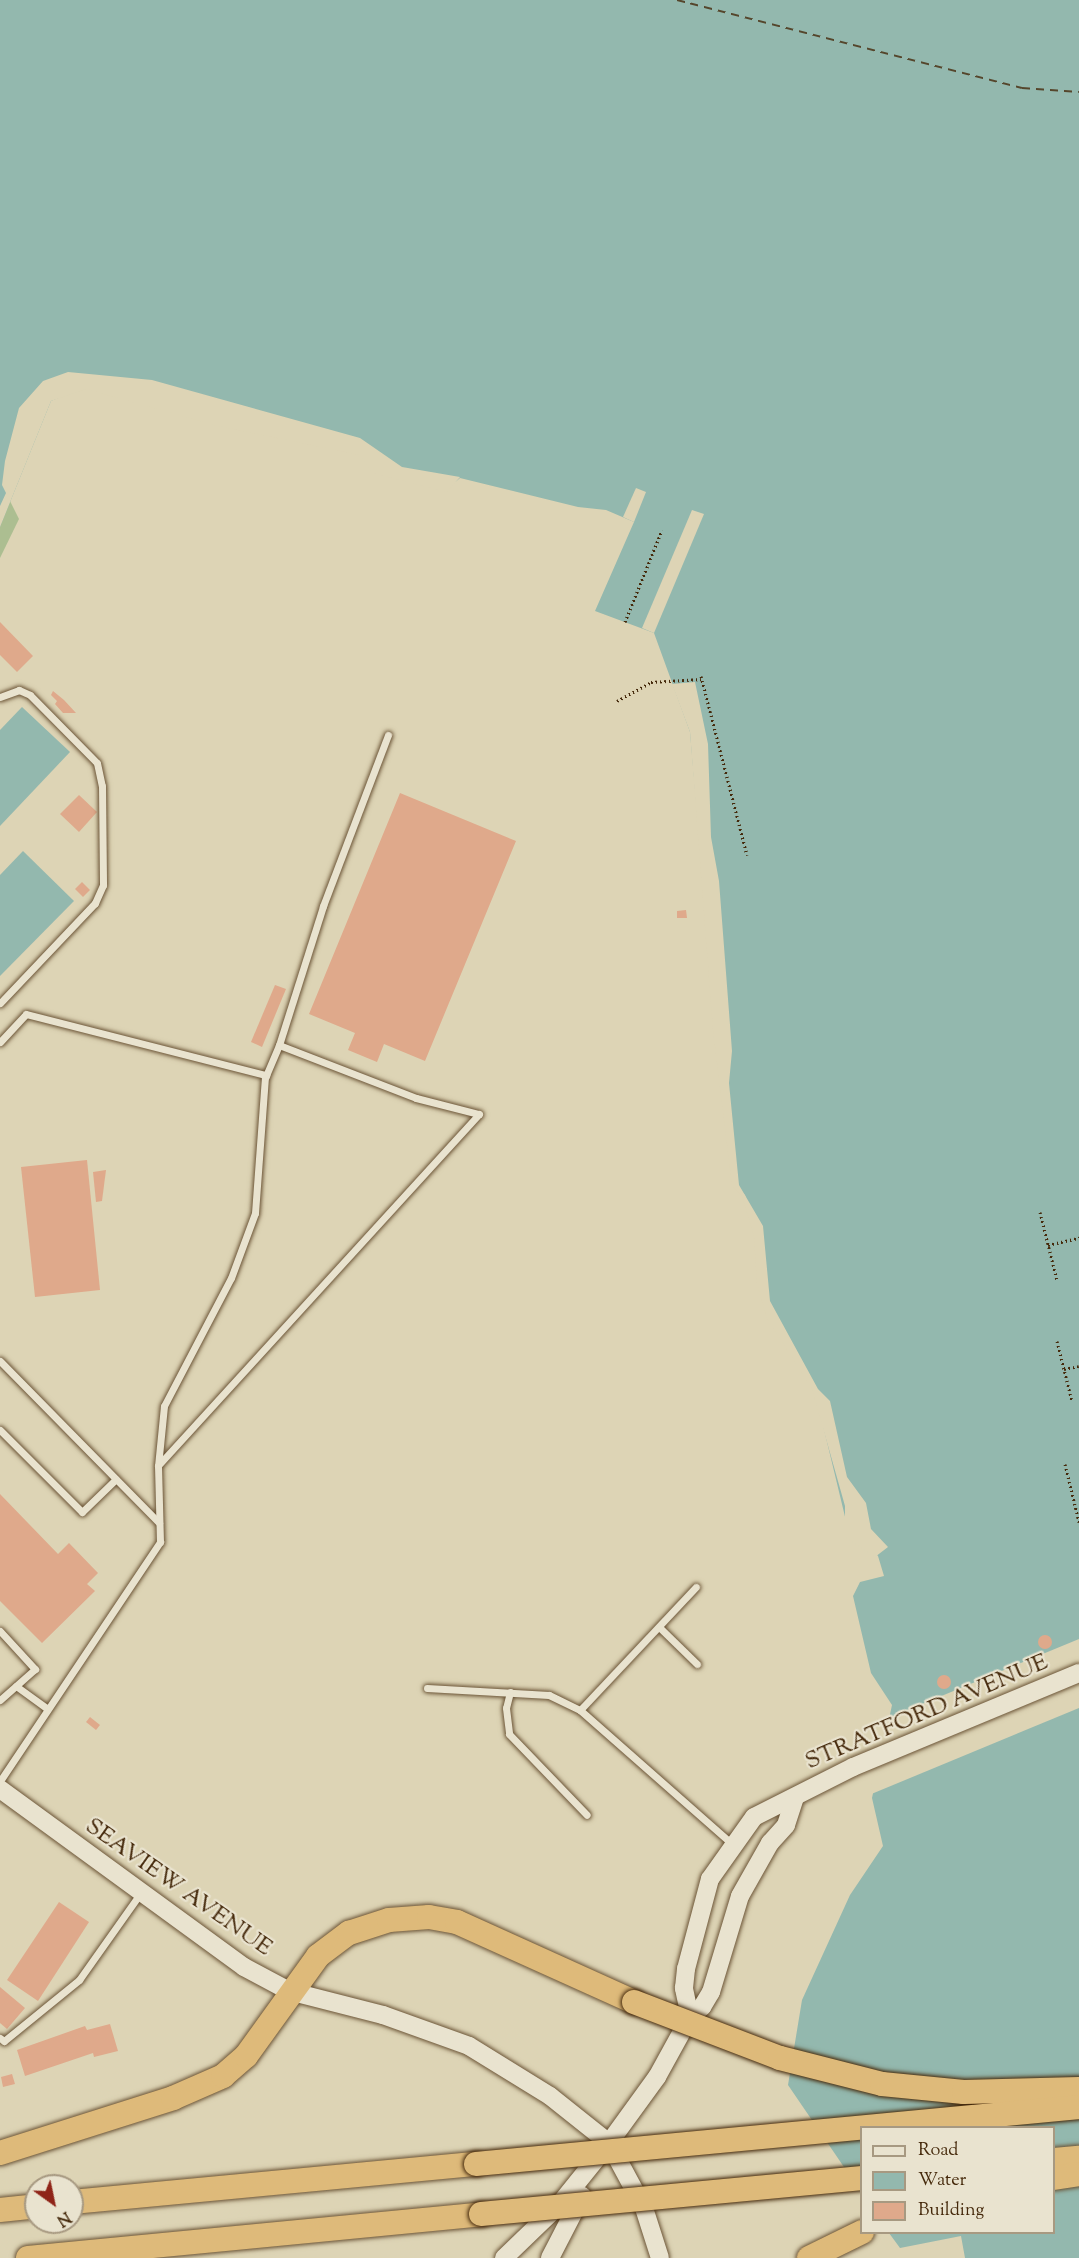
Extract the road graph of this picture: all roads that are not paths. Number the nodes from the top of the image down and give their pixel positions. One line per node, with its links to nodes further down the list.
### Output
1 (0, 697): 3 (lane)
2 (388, 735): 5 (lane)
3 (0, 1003)
4 (0, 1042): 6 (lane)
5 (279, 1045): 6 (lane); 9 (lane)
6 (266, 1075): 9 (lane)
7 (0, 1361): 10 (lane)
8 (0, 1430): 10 (lane)
9 (158, 1466): 11 (lane)
10 (116, 1479): 11 (lane)
11 (159, 1523): 21 (lane)
12 (696, 1587): 13 (lane)
13 (659, 1627): 15 (lane); 22 (lane)
14 (0, 1631): 17 (lane)
15 (697, 1664)
16 (1079, 1673): 25 (main road, STRATFORD AVENUE)
17 (16, 1686): 20 (lane); 21 (lane)
18 (427, 1688): 19 (lane)
19 (510, 1692): 22 (lane); 26 (lane)
20 (0, 1700)
21 (48, 1708): 23 (lane)
22 (580, 1710): 27 (lane)
23 (0, 1781)
24 (0, 1789): 28 (main road, SEAVIEW AVENUE)
25 (795, 1797): 27 (main road, STRATFORD AVENUE); 30 (main road, STRATFORD AVENUE)
26 (587, 1815)
27 (732, 1844): 30 (main road, STRATFORD AVENUE)
28 (140, 1894): 29 (main road, SEAVIEW AVENUE); 31 (lane)
29 (289, 1991): 32 (highway, bridge); 36 (main road, SEAVIEW AVENUE); 37 (highway)
30 (690, 2017): 36 (main road, STRATFORD AVENUE)
31 (0, 2038)
32 (1079, 2089)
33 (1079, 2107): 34 (highway, bridge)
34 (878, 2126)
35 (860, 2128): 43 (highway, bridge)
36 (609, 2143): 48 (main road, STRATFORD AVENUE); 49 (main road); 50 (main road, SEAVIEW AVENUE)
37 (0, 2153)
38 (1079, 2158): 39 (highway)
39 (1055, 2160)
40 (1079, 2174): 42 (highway)
41 (860, 2178): 47 (highway, bridge)
42 (1055, 2178)
43 (84, 2201)
44 (24, 2207): 45 (highway)
45 (0, 2210)
46 (860, 2232): 51 (highway)
47 (28, 2258)
48 (504, 2258)
49 (550, 2258)
50 (660, 2258)
51 (809, 2258)

